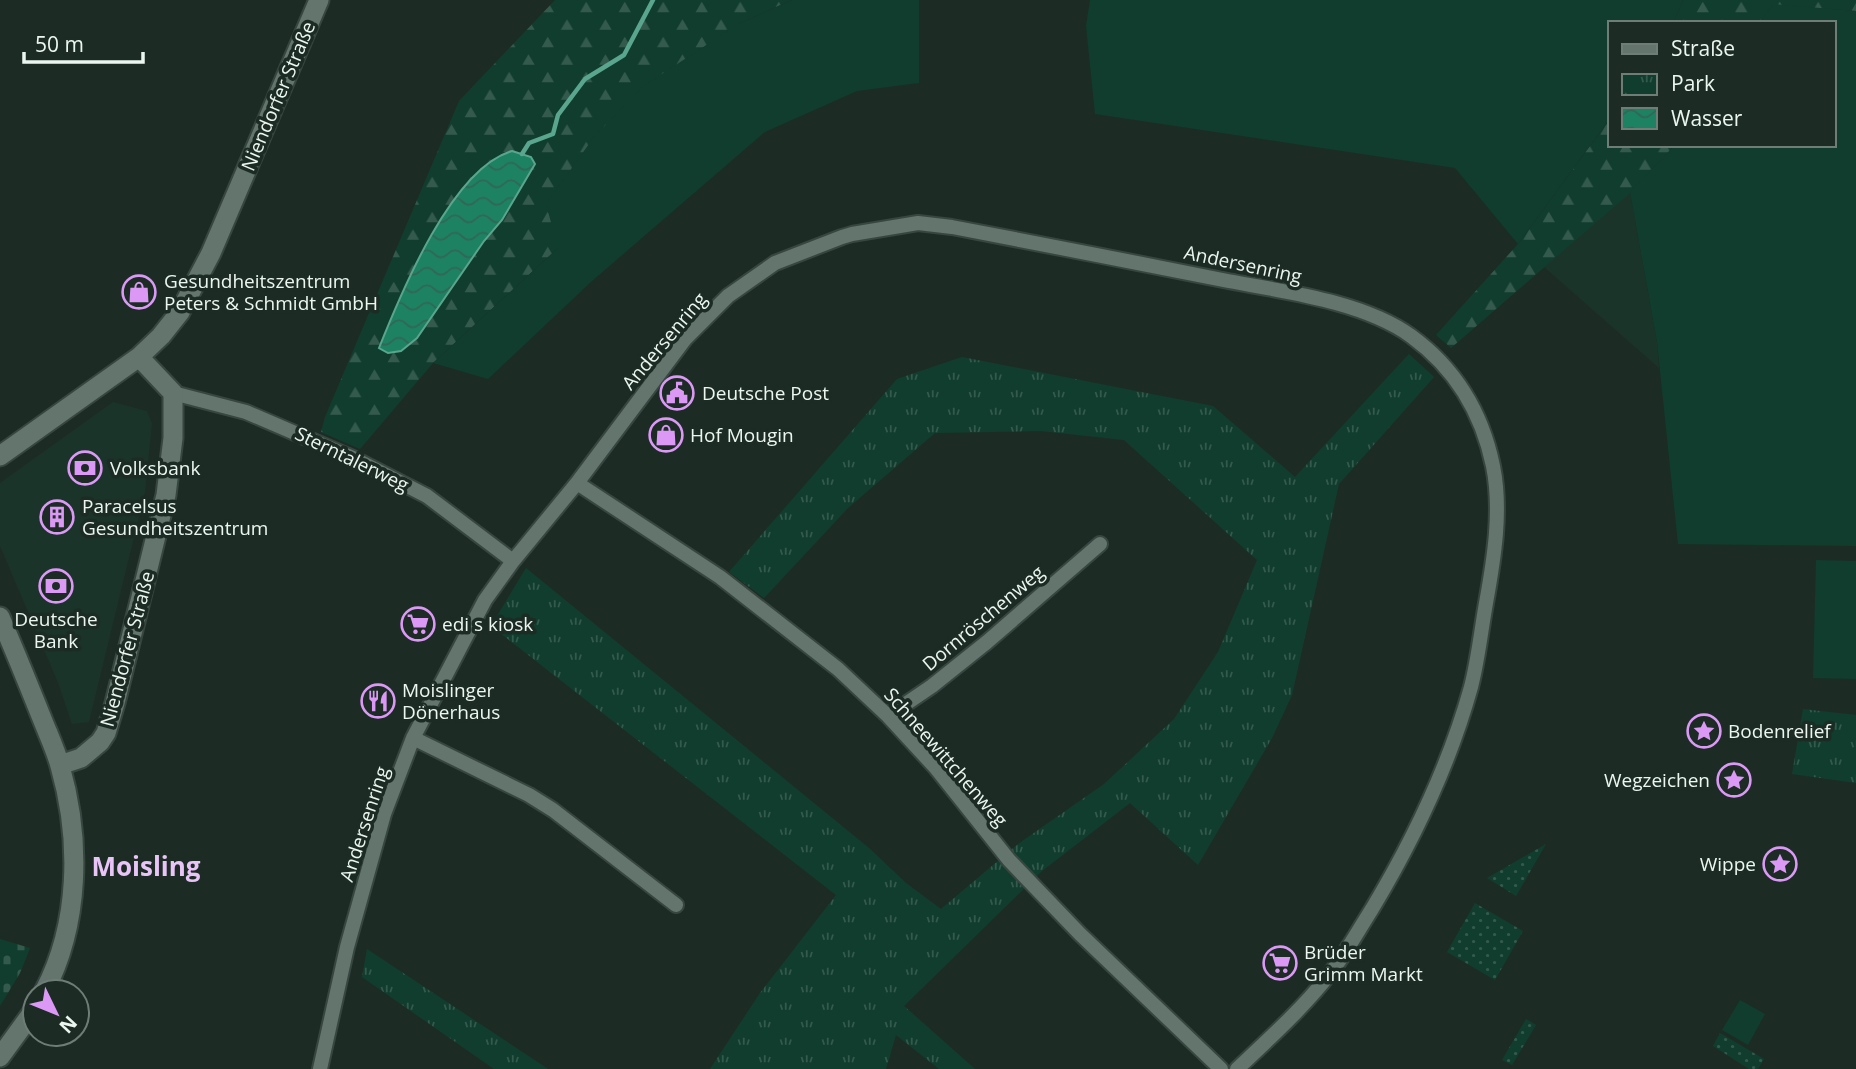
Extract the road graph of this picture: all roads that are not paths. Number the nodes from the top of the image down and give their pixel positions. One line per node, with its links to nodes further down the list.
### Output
1 (319, 0): 2 (main road, Niendorfer Straße)
2 (139, 357): 3 (main road); 4 (main road)
3 (173, 393): 7 (street, Sterntalerweg); 11 (main road, Niendorfer Straße)
4 (0, 456)
5 (577, 483): 7 (street, Andersenring); 9 (street, Schneewittchenweg); 18 (street, Andersenring)
6 (1100, 544): 9 (street, Dornröschenweg)
7 (513, 561): 10 (street, Andersenring)
8 (0, 617): 11 (main road)
9 (888, 716): 17 (street, Schneewittchenweg)
10 (413, 738): 12 (street); 16 (street, Andersenring)
11 (60, 765): 13 (main road)
12 (676, 905)
13 (49, 978)
14 (21, 1028): 15 (main road)
15 (0, 1056)
16 (320, 1069)
17 (1221, 1069)
18 (1237, 1069)

